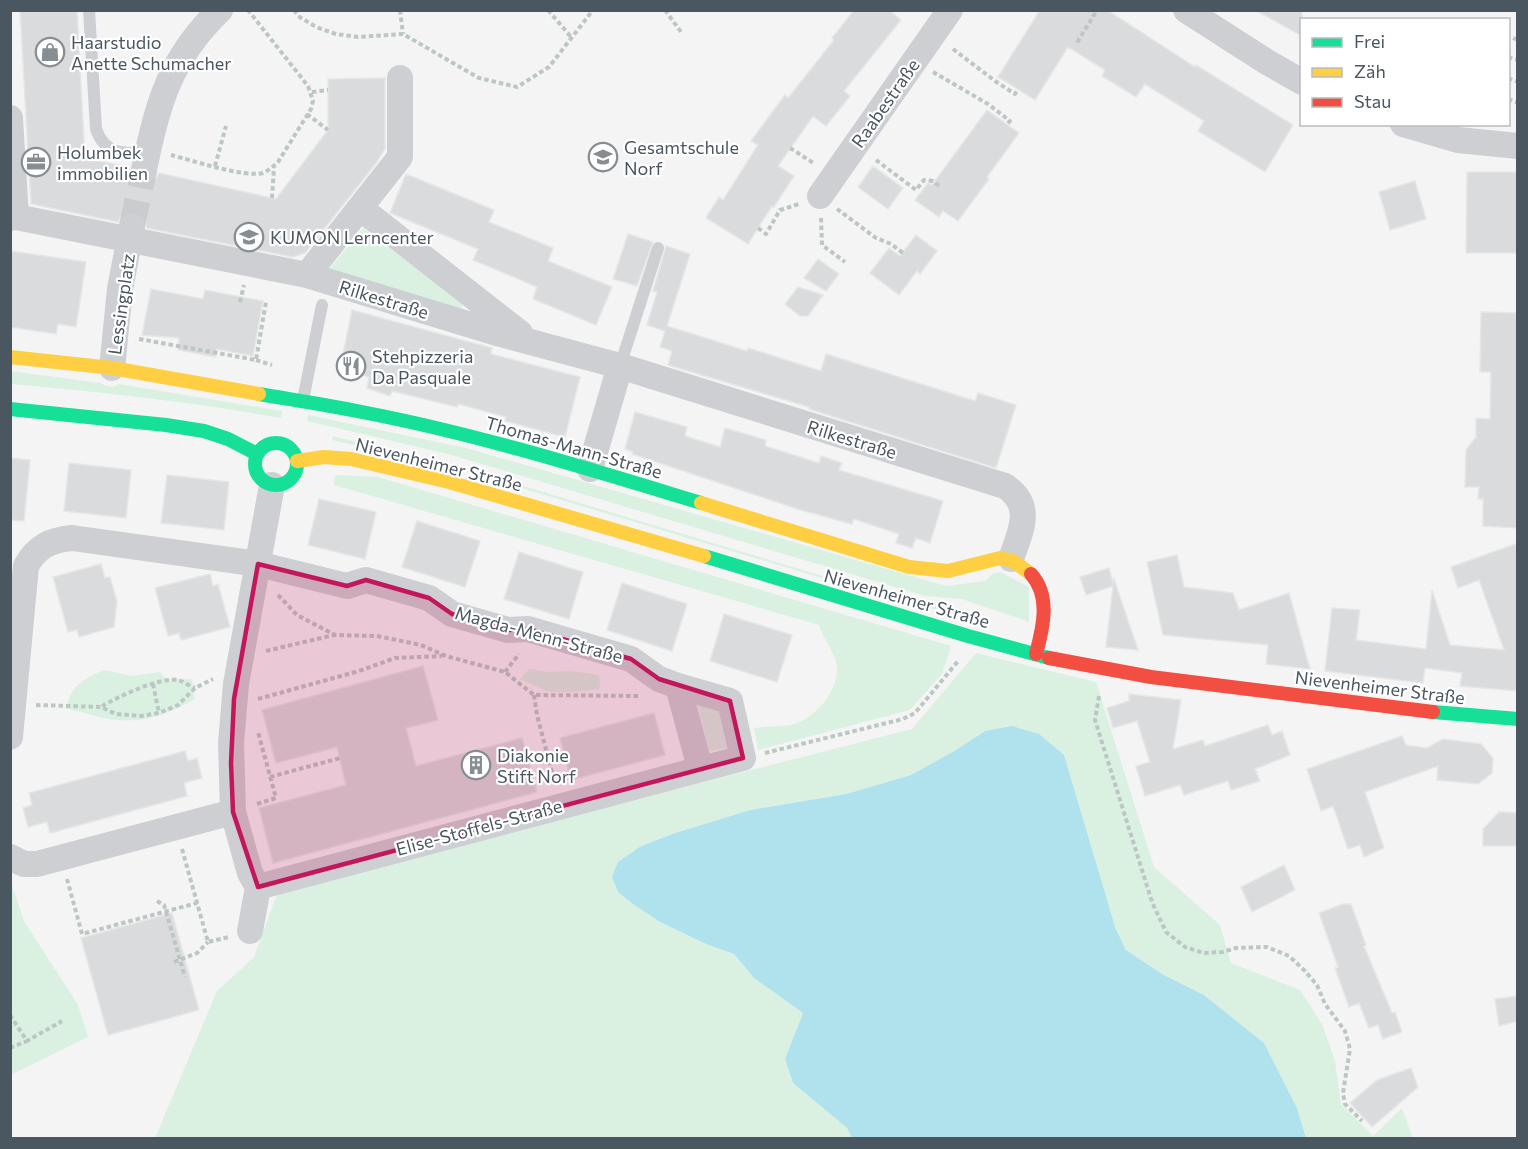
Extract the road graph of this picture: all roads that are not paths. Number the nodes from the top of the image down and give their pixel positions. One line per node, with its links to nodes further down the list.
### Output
1 (89, 10): 10 (lane)
2 (220, 10): 10 (street)
3 (950, 10): 11 (street, Raabestraße)
4 (1186, 10): 6 (street)
5 (400, 78): 12 (street)
6 (1300, 81)
7 (10, 118): 13 (street, Lessingplatz)
8 (1410, 126): 9 (street)
9 (1518, 146)
10 (150, 158)
11 (820, 196)
12 (360, 208): 16 (street); 18 (street, Rilkestraße)
13 (13, 218): 14 (street, Lessingplatz)
14 (131, 233): 16 (street, Rilkestraße); 20 (street, Lessingplatz)
15 (658, 248): 21 (lane)
16 (306, 275): 18 (street, Rilkestraße)
17 (322, 304): 22 (lane)
18 (530, 341): 21 (street, Rilkestraße)
19 (10, 357): 20 (main road, Thomas-Mann-Straße)
20 (112, 368): 22 (main road, Thomas-Mann-Straße)
21 (630, 369): 26 (street); 28 (street, Rilkestraße)
22 (302, 402): 26 (main road, Thomas-Mann-Straße)
23 (10, 409): 24 (main road)
24 (257, 454): 25 (main road); 27 (main road)
25 (297, 461): 27 (main road); 30 (main road, Nievenheimer Straße)
26 (590, 469): 28 (main road, Thomas-Mann-Straße)
27 (272, 485): 29 (street)
28 (1011, 559): 30 (main road)
29 (258, 564): 31 (street, Magda-Menn-Straße); 33 (street); 35 (street)
30 (1036, 654): 32 (main road, Nievenheimer Straße)
31 (678, 686): 34 (street); 34 (street, Magda-Menn-Straße)
32 (1518, 719)
33 (10, 737)
34 (700, 768): 37 (street, Elise-Stoffels-Straße)
35 (233, 812): 36 (street); 37 (street)
36 (10, 857)
37 (258, 887): 38 (street)
38 (250, 931)

